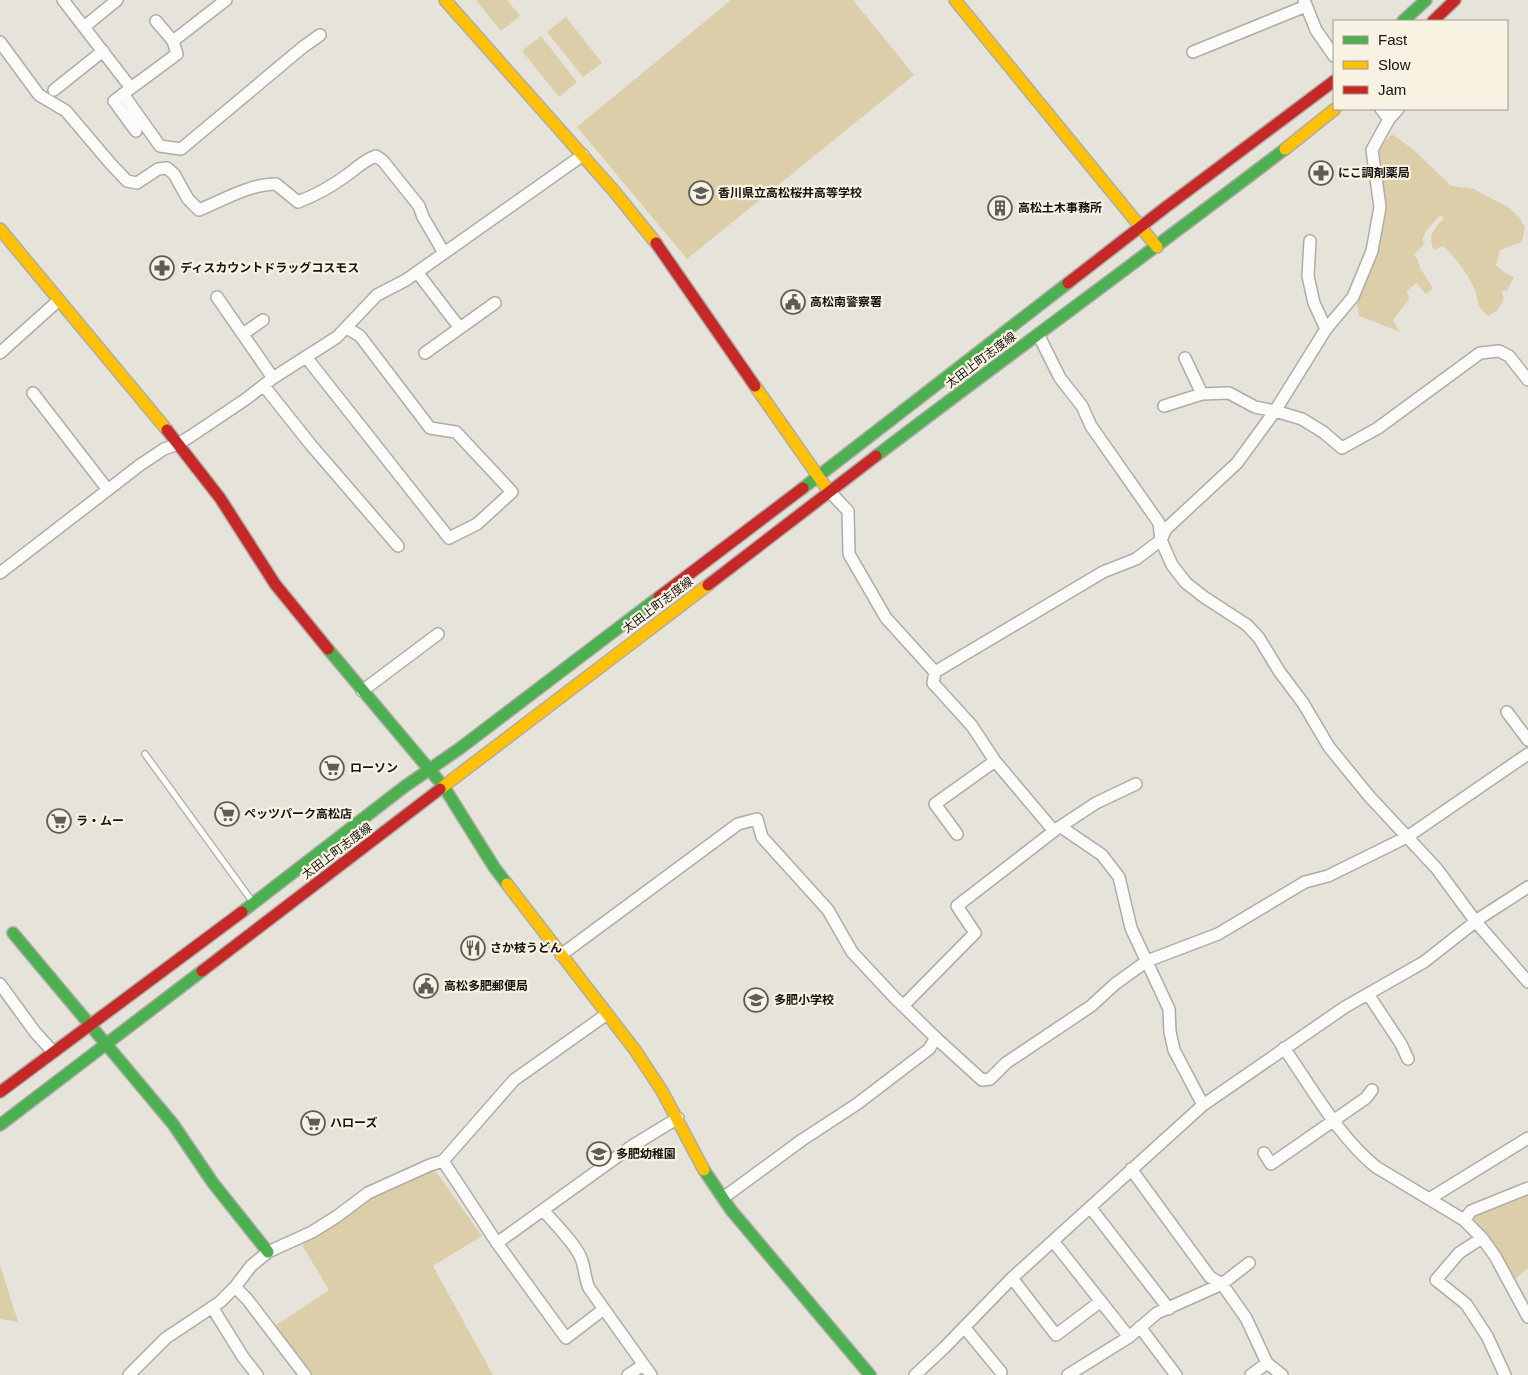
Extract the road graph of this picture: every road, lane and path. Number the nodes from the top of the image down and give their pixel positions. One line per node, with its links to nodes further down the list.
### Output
1 (63, 0): 12 (street)
2 (117, 0): 12 (street)
3 (226, 0): 14 (street)
4 (445, 0): 27 (main road)
5 (955, 0): 28 (main road)
6 (1426, 0): 10 (main road)
7 (1456, 0): 9 (main road)
8 (1305, 3): 17 (street); 18 (street)
9 (1442, 17)
10 (1404, 20)
11 (156, 21): 14 (street)
12 (84, 27): 16 (street)
13 (320, 35): 21 (street)
14 (173, 41): 21 (street)
15 (0, 42): 32 (street)
16 (103, 51): 20 (street); 21 (street)
17 (1193, 52)
18 (1333, 55)
19 (1333, 82): 28 (main road, 太田上町志度線)
20 (54, 90)
21 (127, 91): 26 (street)
22 (1334, 110): 31 (main road, 太田上町志度線)
23 (1382, 110): 25 (street)
24 (1397, 110): 25 (street)
25 (1389, 119): 40 (street)
26 (136, 131)
27 (583, 155): 32 (street); 56 (main road)
28 (1142, 227): 31 (main road); 41 (main road, 太田上町志度線)
29 (0, 229): 35 (main road)
30 (1310, 241): 40 (street)
31 (1157, 247): 43 (main road, 太田上町志度線)
32 (444, 253): 33 (street)
33 (417, 272): 38 (street); 39 (street)
34 (217, 297): 42 (street)
35 (59, 300): 45 (street); 55 (main road)
36 (495, 302): 38 (street)
37 (263, 320): 42 (street)
38 (459, 327): 46 (street)
39 (347, 328): 47 (street); 47 (street)
40 (1326, 329): 54 (street)
41 (1007, 330): 44 (main road); 56 (main road, 太田上町志度線)
42 (243, 334): 50 (street)
43 (1038, 334): 44 (main road, 太田上町志度線); 59 (street)
44 (1019, 347): 58 (main road, 太田上町志度線)
45 (0, 353)
46 (425, 353)
47 (306, 357): 50 (street)
48 (1184, 358): 52 (street)
49 (1528, 380): 54 (street)
50 (269, 382): 55 (street); 60 (street)
51 (33, 393): 57 (street)
52 (1202, 394): 53 (street); 54 (street)
53 (1164, 406)
54 (1275, 411): 59 (street)
55 (178, 444): 57 (street); 64 (main road)
56 (818, 477): 58 (main road); 70 (main road, 太田上町志度線)
57 (108, 490): 61 (street)
58 (830, 492): 63 (street); 72 (main road, 太田上町志度線)
59 (1161, 540): 63 (street); 75 (street)
60 (398, 546)
61 (0, 573)
62 (438, 634): 64 (street)
63 (935, 672): 69 (street)
64 (362, 691): 70 (main road)
65 (1507, 712): 66 (street)
66 (1528, 740)
67 (145, 754): 77 (lane)
68 (1528, 754): 75 (street)
69 (995, 761): 73 (street); 74 (street)
70 (428, 770): 72 (main road); 77 (main road, 太田上町志度線)
71 (1136, 784): 73 (street)
72 (444, 787): 80 (main road); 89 (main road, 太田上町志度線)
73 (1057, 829): 81 (street); 85 (street)
74 (957, 834)
75 (1407, 836): 78 (street); 81 (street)
76 (1528, 887): 78 (street)
77 (253, 903): 87 (main road, 太田上町志度線)
78 (1476, 922): 82 (street); 84 (street)
79 (13, 933): 87 (main road)
80 (561, 955): 85 (street); 86 (main road)
81 (1147, 961): 88 (street); 95 (street)
82 (1528, 982)
83 (0, 984): 91 (street)
84 (1368, 994): 90 (street); 92 (street)
85 (903, 1006): 88 (street)
86 (607, 1014): 96 (main road); 101 (street)
87 (90, 1024): 89 (main road); 91 (main road, 太田上町志度線)
88 (936, 1038): 104 (street)
89 (107, 1044): 98 (main road, 太田上町志度線); 112 (main road)
90 (1284, 1048): 95 (street); 97 (street)
91 (53, 1052): 94 (main road, 太田上町志度線)
92 (1408, 1059)
93 (1372, 1090): 97 (street)
94 (0, 1092)
95 (1203, 1105): 102 (street)
96 (678, 1118): 104 (main road); 107 (street)
97 (1334, 1120): 100 (street); 105 (street)
98 (0, 1126)
99 (1528, 1138): 105 (street)
100 (1264, 1153)
101 (443, 1161): 111 (street); 112 (street)
102 (1131, 1169): 106 (street); 115 (street)
103 (1528, 1188): 108 (street)
104 (723, 1198): 133 (main road)
105 (1429, 1199): 108 (street)
106 (1090, 1207): 110 (street); 119 (street)
107 (543, 1210): 111 (street); 120 (street)
108 (1464, 1220): 109 (street)
109 (1482, 1238): 121 (street); 139 (street)
110 (1053, 1241): 114 (street); 117 (street)
111 (497, 1243): 120 (street)
112 (268, 1252): 116 (street)
113 (1249, 1263): 115 (street)
114 (1012, 1278): 117 (street); 123 (street)
115 (1222, 1284): 119 (street); 125 (street)
116 (235, 1287): 118 (street); 130 (street)
117 (1101, 1301): 124 (street)
118 (212, 1307): 128 (street); 129 (street)
119 (1169, 1308): 122 (street)
120 (604, 1309): 126 (street)
121 (1528, 1317)
122 (1140, 1326): 124 (street); 136 (street)
123 (964, 1327): 127 (street); 134 (street)
124 (1129, 1337): 135 (street)
125 (1267, 1363): 137 (street); 138 (street)
126 (644, 1365): 131 (street); 132 (street)
127 (1001, 1372)
128 (129, 1375)
129 (257, 1375)
130 (305, 1375)
131 (628, 1375)
132 (651, 1375)
133 (870, 1375)
134 (914, 1375)
135 (1068, 1375)
136 (1176, 1375)
137 (1251, 1375)
138 (1282, 1375)
139 (1505, 1375)

